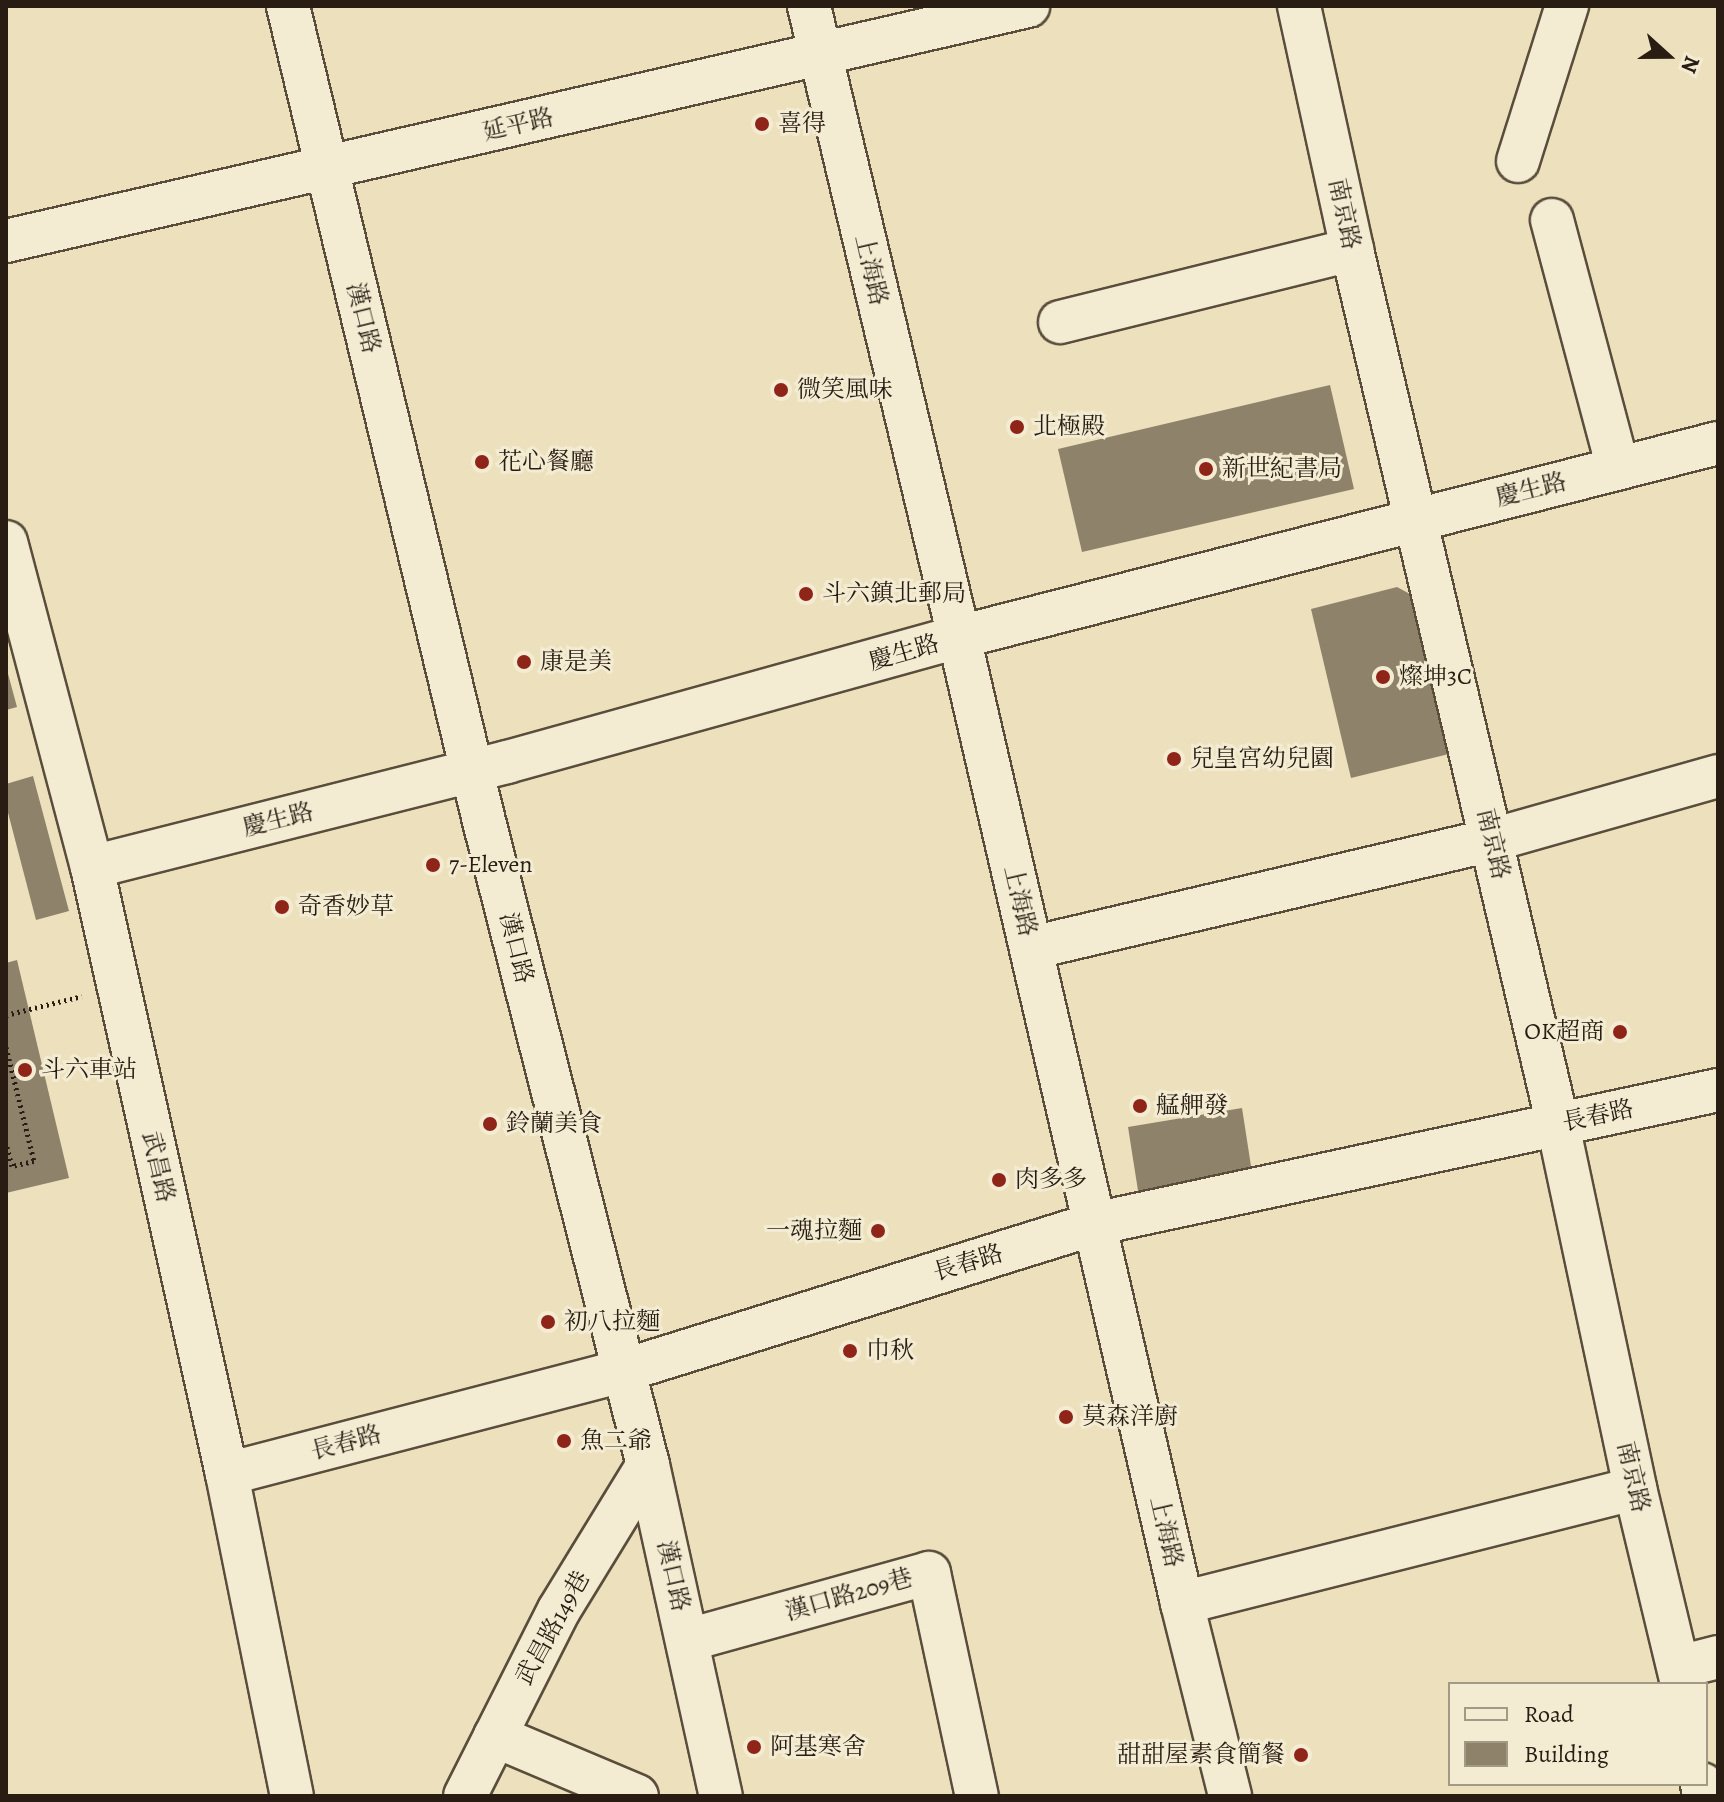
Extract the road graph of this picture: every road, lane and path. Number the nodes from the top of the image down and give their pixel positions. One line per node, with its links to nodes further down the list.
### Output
1 (288, 6): 8 (street, 漢口路)
2 (809, 6): 6 (street, 上海路)
3 (1028, 6): 6 (street, 延平路)
4 (1299, 6): 11 (street, 南京路)
5 (1567, 6): 7 (street)
6 (820, 55): 8 (street, 延平路); 17 (street, 上海路)
7 (1518, 161)
8 (327, 170): 10 (street, 延平路); 18 (street, 漢口路)
9 (1552, 220): 14 (street)
10 (6, 241)
11 (1352, 250): 12 (street); 15 (street, 南京路)
12 (1060, 322)
13 (1718, 443): 14 (street, 慶生路)
14 (1618, 468): 15 (street, 慶生路)
15 (1416, 519): 17 (street, 慶生路); 20 (street, 南京路)
16 (6, 542): 21 (street, 武昌路)
17 (959, 637): 18 (street, 慶生路); 22 (street, 上海路)
18 (474, 771): 21 (street, 慶生路); 30 (street, 漢口路)
19 (1718, 776): 20 (street)
20 (1492, 840): 22 (street); 27 (street, 南京路)
21 (92, 867): 23 (street, 武昌路)
22 (1031, 948): 29 (street, 上海路)
23 (118, 987): 24 (path); 32 (street, 武昌路)
24 (6, 1015)
25 (6, 1047): 28 (path)
26 (1718, 1090): 27 (street, 長春路)
27 (1558, 1125): 29 (street, 長春路); 33 (street, 南京路)
28 (6, 1143)
29 (1094, 1224): 30 (street, 長春路); 34 (street, 上海路)
30 (622, 1371): 31 (street, 漢口路); 32 (street, 長春路)
31 (648, 1465): 35 (street, 漢口路); 37 (street, 武昌路149巷)
32 (227, 1474): 38 (street, 武昌路)
33 (1635, 1488): 34 (street); 36 (street, 南京路)
34 (1182, 1603): 43 (street, 上海路)
35 (688, 1640): 41 (street, 漢口路); 42 (street, 漢口路209巷)
36 (1693, 1669)
37 (495, 1736): 39 (street, 武昌路149巷); 40 (street)
38 (292, 1796)
39 (465, 1796)
40 (637, 1796)
41 (721, 1796)
42 (977, 1796)
43 (1230, 1796)

